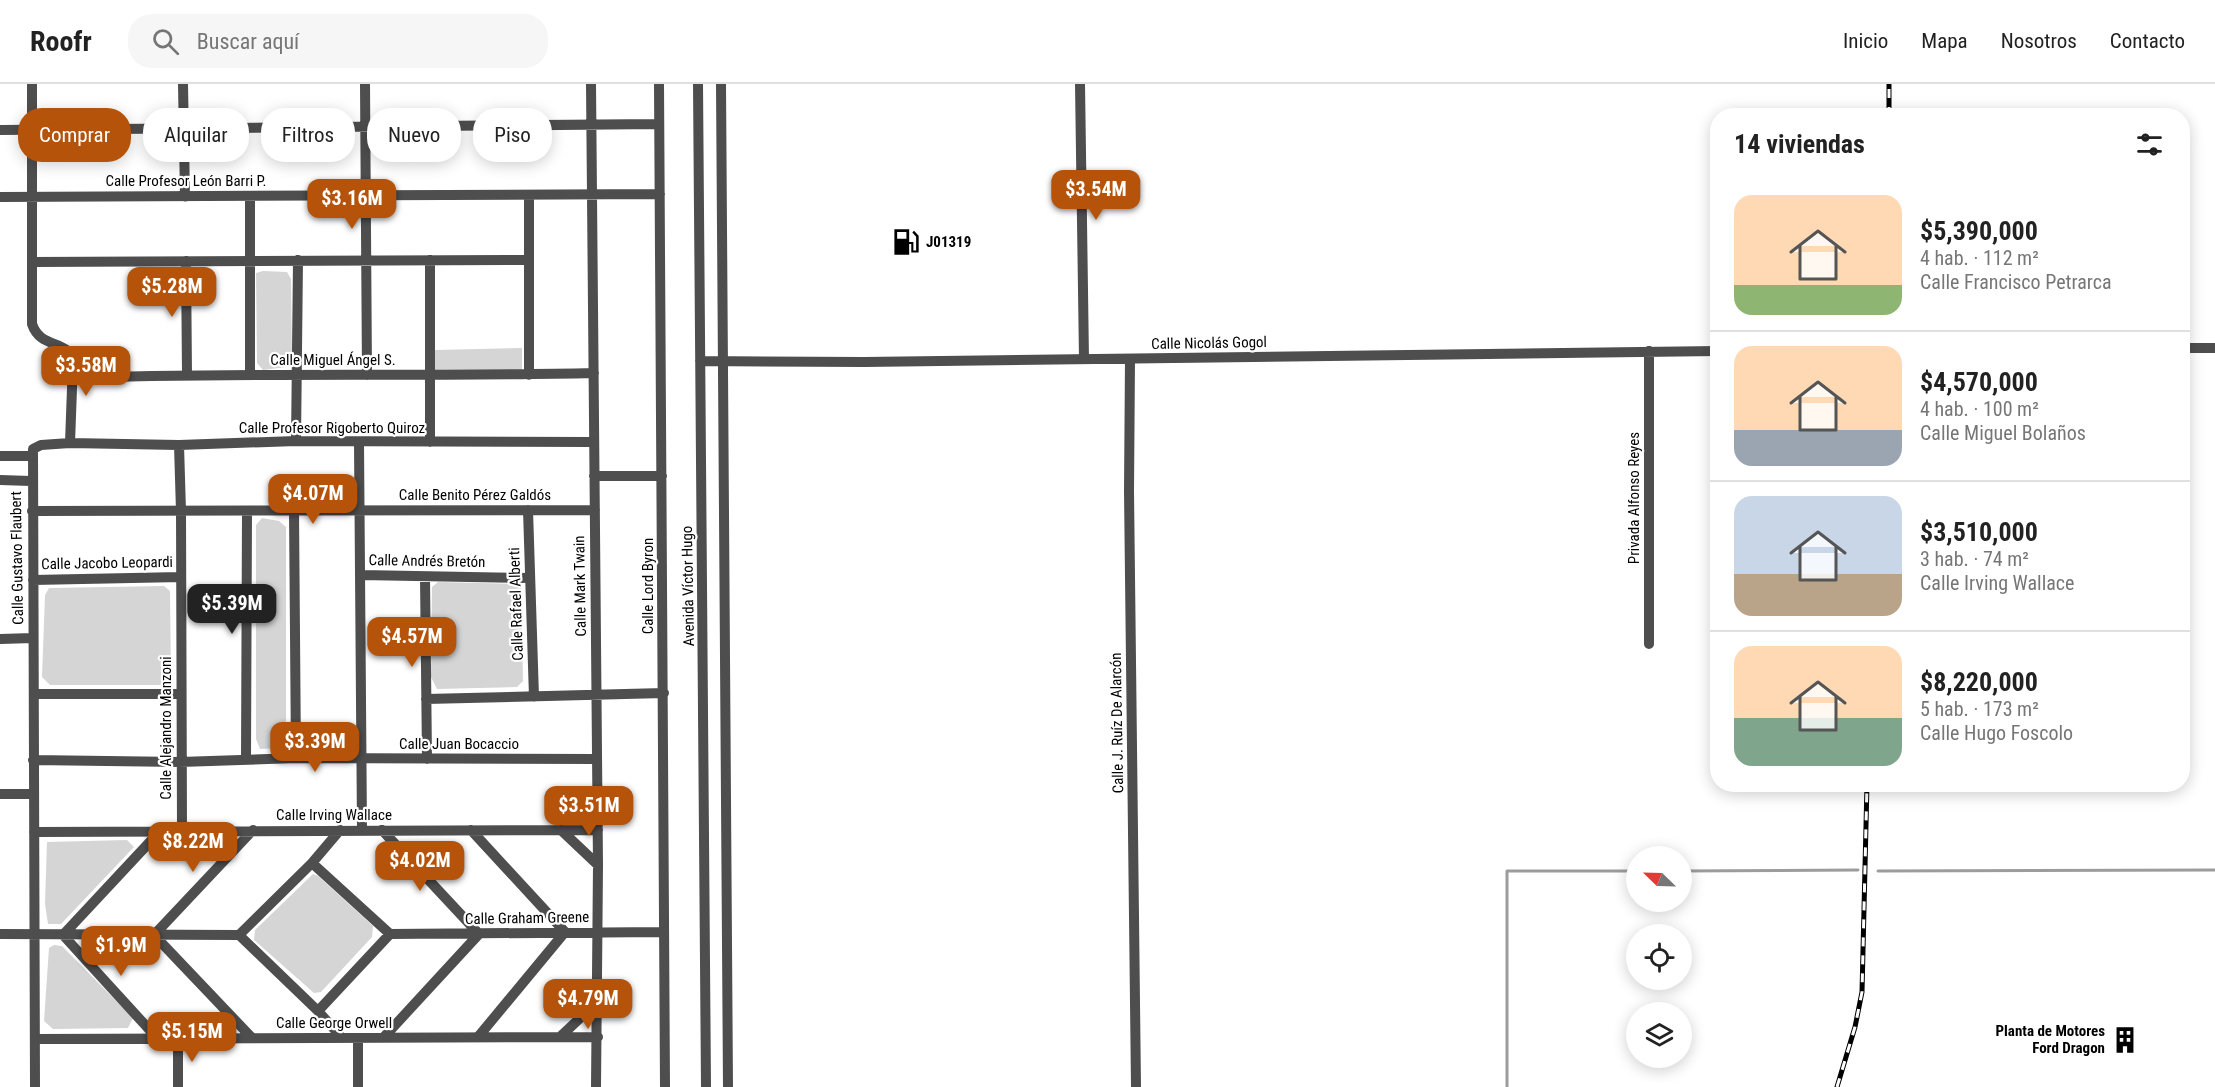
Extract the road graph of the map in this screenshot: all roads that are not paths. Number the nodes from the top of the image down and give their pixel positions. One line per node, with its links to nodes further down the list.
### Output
1 (32, 84): 9 (street)
2 (183, 84): 10 (street)
3 (366, 84): 14 (street)
4 (591, 84): 11 (street, Calle Mark Twain)
5 (659, 84): 12 (street, Calle Lord Byron)
6 (698, 84): 40 (street, Avenida Víctor Hugo)
7 (721, 84): 41 (street)
8 (1080, 84): 38 (street)
9 (32, 108)
10 (183, 108)
11 (592, 124): 12 (street); 14 (street); 21 (street, Calle Mark Twain)
12 (659, 124): 19 (street, Calle Lord Byron)
13 (249, 128): 14 (street)
14 (366, 128): 25 (street)
15 (18, 129): 16 (street)
16 (0, 130)
17 (32, 162): 22 (street)
18 (184, 162): 23 (street)
19 (660, 194): 21 (street, Calle Profesor León Barri P.); 59 (street, Calle Lord Byron)
20 (529, 195): 21 (street, Calle Profesor León Barri P.); 25 (street, Calle Profesor León Barri P.); 31 (street)
21 (592, 195): 42 (street, Calle Mark Twain)
22 (32, 196): 23 (street, Calle Profesor León Barri P.); 26 (street, Calle Profesor León Barri P.); 33 (street)
23 (185, 196): 24 (street, Calle Profesor León Barri P.)
24 (250, 196): 25 (street, Calle Profesor León Barri P.); 28 (street)
25 (366, 196): 27 (street)
26 (0, 197)
27 (366, 259): 29 (street); 30 (street); 45 (street)
28 (249, 260): 29 (street); 32 (street); 43 (street)
29 (298, 260): 48 (street)
30 (430, 260): 31 (street); 46 (street)
31 (528, 260): 47 (street)
32 (186, 261): 33 (street); 44 (street)
33 (32, 262): 49 (street)
34 (2190, 348): 35 (street)
35 (2215, 348)
36 (1649, 351): 37 (street, Calle Nicolás Gogol); 39 (street, Calle Nicolás Gogol); 76 (street, Privada Alfonso Reyes)
37 (1710, 351)
38 (1084, 359): 39 (street, Calle Nicolás Gogol); 41 (street, Calle Nicolás Gogol)
39 (1130, 359): 133 (street, Calle J. Ruíz De Alarcón)
40 (700, 361): 41 (street, Calle Nicolás Gogol); 131 (street, Avenida Víctor Hugo)
41 (724, 362): 132 (street)
42 (594, 373): 47 (street, Calle Miguel Ángel S.); 52 (street, Calle Mark Twain)
43 (250, 374): 44 (street, Calle Miguel Ángel S.); 48 (street, Calle Miguel Ángel S.)
44 (187, 375): 49 (street, Calle Miguel Ángel S.)
45 (367, 375): 46 (street, Calle Miguel Ángel S.); 48 (street, Calle Miguel Ángel S.)
46 (429, 375): 47 (street, Calle Miguel Ángel S.); 51 (street)
47 (529, 375)
48 (297, 376): 50 (street)
49 (72, 378): 53 (street)
50 (296, 441): 54 (street, Calle Profesor Rigoberto Quiroz); 55 (street, Calle Profesor Rigoberto Quiroz)
51 (430, 442): 52 (street, Calle Profesor Rigoberto Quiroz); 54 (street, Calle Profesor Rigoberto Quiroz)
52 (593, 442): 58 (street, Calle Mark Twain)
53 (70, 443): 55 (street, Calle Profesor Rigoberto Quiroz); 57 (street)
54 (360, 443): 62 (street)
55 (179, 445): 66 (street, Calle Alejandro Manzoni)
56 (0, 456): 57 (street)
57 (32, 456): 61 (street, Calle Gustavo Flaubert)
58 (594, 476): 59 (street); 64 (street, Calle Mark Twain)
59 (662, 476): 77 (street, Calle Lord Byron)
60 (0, 480): 61 (street)
61 (31, 481): 65 (street, Calle Gustavo Flaubert)
62 (360, 509): 63 (street, Calle Benito Pérez Galdós); 68 (street, Calle Benito Pérez Galdós); 69 (street)
63 (528, 510): 64 (street, Calle Benito Pérez Galdós); 72 (street, Calle Rafael Alberti)
64 (595, 510): 80 (street, Calle Mark Twain)
65 (32, 511): 66 (street, Calle Benito Pérez Galdós); 73 (street, Calle Gustavo Flaubert)
66 (181, 511): 67 (street, Calle Benito Pérez Galdós); 70 (street, Calle Alejandro Manzoni)
67 (247, 511): 68 (street, Calle Benito Pérez Galdós); 84 (street)
68 (294, 511): 83 (street)
69 (360, 575): 71 (street, Calle Andrés Bretón); 88 (street)
70 (181, 577): 73 (street, Calle Jacobo Leopardi); 79 (street, Calle Alejandro Manzoni)
71 (425, 577): 72 (street, Calle Andrés Bretón); 82 (street)
72 (530, 578): 81 (street, Calle Rafael Alberti)
73 (33, 580): 74 (street, Calle Gustavo Flaubert)
74 (33, 638): 75 (street); 78 (street, Calle Gustavo Flaubert)
75 (0, 639)
76 (1649, 644)
77 (664, 693): 80 (street); 106 (street, Calle Lord Byron)
78 (34, 694): 79 (street); 87 (street, Calle Gustavo Flaubert)
79 (180, 694): 89 (street, Calle Alejandro Manzoni)
80 (597, 695): 81 (street); 86 (street, Calle Mark Twain)
81 (534, 697): 82 (street)
82 (426, 699): 85 (street)
83 (296, 758): 84 (street, Calle Juan Bocaccio); 88 (street, Calle Juan Bocaccio)
84 (246, 759): 89 (street, Calle Juan Bocaccio)
85 (427, 759): 86 (street, Calle Juan Bocaccio); 88 (street, Calle Juan Bocaccio)
86 (597, 759): 100 (street, Calle Mark Twain)
87 (33, 760): 89 (street, Calle Juan Bocaccio); 91 (street, Calle Gustavo Flaubert)
88 (361, 760): 96 (street)
89 (180, 762): 93 (street, Calle Alejandro Manzoni)
90 (0, 794): 91 (street)
91 (33, 794): 101 (street, Calle Gustavo Flaubert)
92 (161, 830): 93 (street, Calle Irving Wallace); 101 (street, Calle Irving Wallace); 111 (street)
93 (182, 830): 94 (street, Calle Irving Wallace)
94 (253, 830): 95 (street, Calle Irving Wallace); 112 (street)
95 (340, 830): 96 (street, Calle Irving Wallace); 102 (street)
96 (362, 830): 97 (street, Calle Irving Wallace)
97 (382, 830): 98 (street, Calle Irving Wallace); 110 (street)
98 (471, 830): 99 (street, Calle Irving Wallace); 105 (street)
99 (561, 830): 100 (street, Calle Irving Wallace); 103 (street)
100 (598, 830): 103 (street, Calle Mark Twain)
101 (34, 832): 108 (street, Calle Gustavo Flaubert)
102 (312, 863): 109 (street); 113 (street)
103 (598, 865): 104 (street, Calle Mark Twain)
104 (598, 931): 105 (street, Calle Graham Greene); 106 (street, Calle Graham Greene); 114 (street, Calle Mark Twain)
105 (565, 932): 110 (street, Calle Graham Greene); 117 (street)
106 (664, 932): 130 (street, Calle Lord Byron)
107 (0, 934): 108 (street)
108 (33, 934): 111 (street); 125 (street, Calle Gustavo Flaubert)
109 (390, 934): 110 (street, Calle Graham Greene); 115 (street)
110 (479, 934): 116 (street)
111 (63, 935): 112 (street); 120 (street)
112 (154, 935): 113 (street); 122 (street)
113 (239, 935): 115 (street)
114 (597, 1002): 118 (street); 119 (street, Calle Mark Twain)
115 (318, 1011): 123 (street)
116 (384, 1037): 117 (street, Calle George Orwell); 124 (street, Calle George Orwell)
117 (478, 1037): 118 (street, Calle George Orwell)
118 (560, 1037): 119 (street, Calle George Orwell)
119 (598, 1037): 129 (street, Calle Mark Twain)
120 (158, 1038): 121 (street, Calle George Orwell); 125 (street, Calle George Orwell)
121 (178, 1038): 122 (street, Calle George Orwell); 127 (street)
122 (252, 1038): 123 (street, Calle George Orwell)
123 (342, 1038): 124 (street, Calle George Orwell)
124 (358, 1038): 128 (street)
125 (35, 1039): 126 (street, Calle Gustavo Flaubert)
126 (35, 1087)
127 (178, 1087)
128 (358, 1087)
129 (596, 1087)
130 (665, 1087)
131 (706, 1087)
132 (728, 1087)
133 (1136, 1087)

